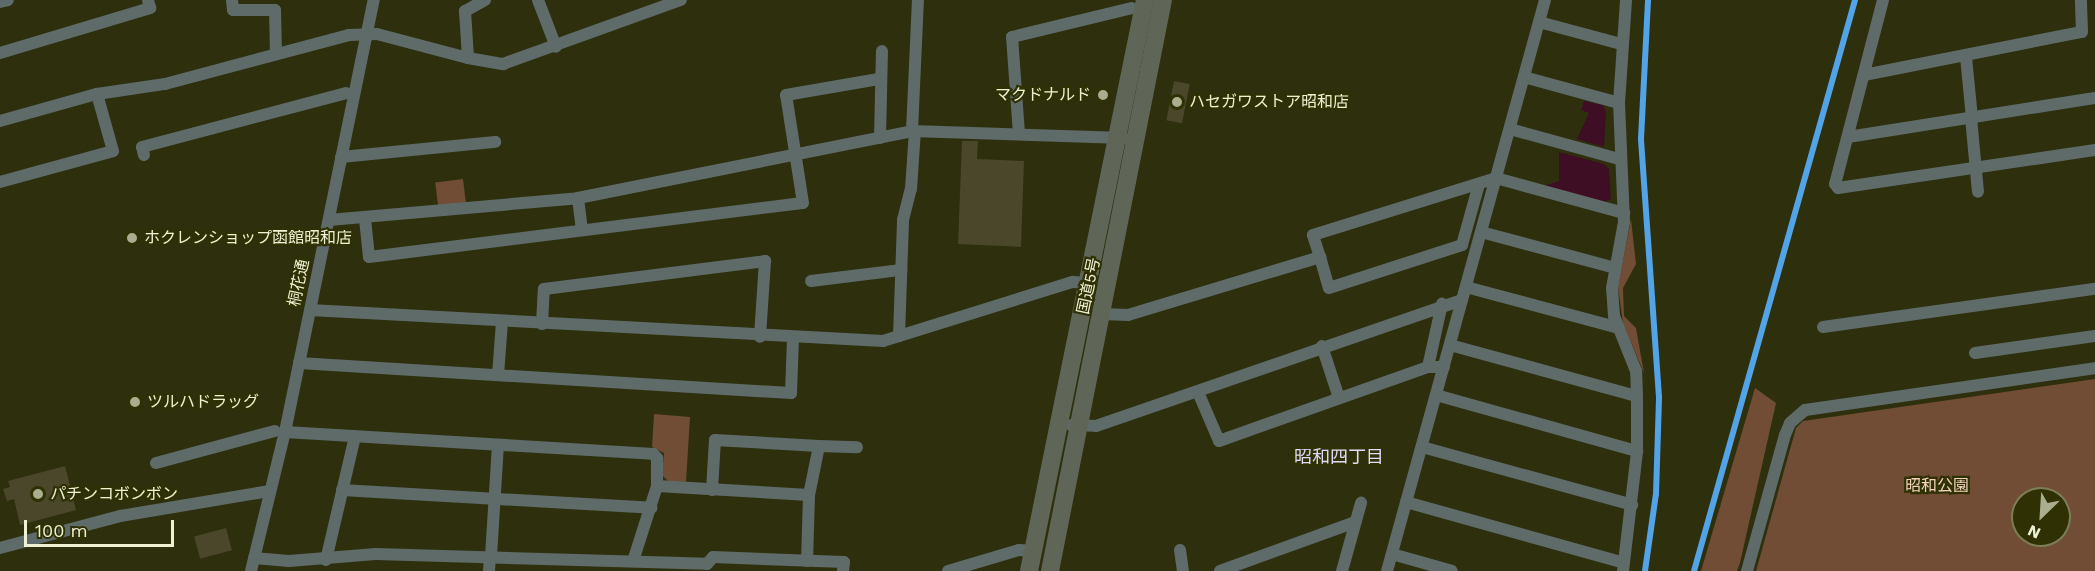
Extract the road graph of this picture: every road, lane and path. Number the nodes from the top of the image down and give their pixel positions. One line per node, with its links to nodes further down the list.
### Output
1 (8, 0): 14 (street)
2 (148, 0): 21 (street)
3 (232, 0): 22 (street)
4 (374, 0): 17 (street, 桐花通)
5 (484, 0): 24 (street)
6 (538, 0): 19 (street)
7 (681, 0): 19 (street)
8 (918, 0): 35 (street)
9 (1163, 0): 39 (highway, 国道5号)
10 (1545, 0): 16 (street)
11 (1626, 0): 18 (street)
12 (1883, 0): 25 (street)
13 (2081, 0): 23 (street)
14 (0, 2)
15 (1138, 4): 36 (street); 39 (highway, 国道5号)
16 (1539, 22): 18 (street); 26 (street)
17 (368, 33): 22 (street); 24 (street); 44 (street, 桐花通)
18 (1621, 44): 31 (street)
19 (556, 46): 24 (street)
20 (882, 51): 27 (street)
21 (0, 53)
22 (276, 53): 29 (street)
23 (1966, 57): 25 (street); 32 (street)
24 (468, 58)
25 (1864, 75): 37 (street)
26 (1524, 77): 31 (street); 34 (street)
27 (879, 79): 38 (street); 42 (street)
28 (346, 93): 43 (street)
29 (98, 94): 33 (street); 48 (street)
30 (2095, 99): 32 (street)
31 (1619, 103): 45 (street)
32 (1972, 118): 37 (street); 46 (street)
33 (0, 121)
34 (1510, 129): 45 (street); 47 (street)
35 (914, 131): 36 (street); 38 (street); 60 (street)
36 (1019, 134): 39 (street)
37 (1848, 136): 46 (street)
38 (880, 138): 42 (street)
39 (1127, 138): 62 (highway, 国道5号); 68 (highway, 国道5号)
40 (495, 142): 44 (street)
41 (2095, 150): 46 (street)
42 (797, 154): 51 (street); 55 (street)
43 (144, 155)
44 (341, 157): 54 (street, 桐花通)
45 (1619, 159): 52 (street)
46 (1976, 170): 50 (street)
47 (1496, 178): 49 (street); 52 (street); 56 (street)
48 (0, 182)
49 (1479, 184): 57 (street); 58 (street)
50 (1978, 192)
51 (578, 198): 53 (street); 55 (street)
52 (1624, 213): 59 (street)
53 (365, 219): 54 (street); 55 (street)
54 (329, 220): 67 (street, 桐花通)
55 (582, 230)
56 (1479, 237): 57 (street); 59 (street); 63 (street)
57 (1462, 245): 58 (street)
58 (1320, 257): 68 (street)
59 (1615, 268): 72 (street)
60 (901, 270): 61 (street); 73 (street)
61 (812, 281)
62 (1090, 283): 73 (street); 89 (highway, 国道5号)
63 (1466, 287): 65 (street); 72 (street)
64 (2095, 289): 71 (street)
65 (1462, 300): 66 (street); 77 (street)
66 (1442, 304): 78 (street); 81 (street)
67 (310, 310): 69 (street); 80 (street, 桐花通)
68 (1102, 314): 89 (highway, 国道5号)
69 (502, 321): 70 (street); 84 (street)
70 (542, 324): 75 (street); 75 (street)
71 (1823, 327)
72 (1619, 328): 87 (street)
73 (899, 336): 76 (street)
74 (2095, 336): 79 (street)
75 (760, 337): 76 (street)
76 (793, 338): 84 (street)
77 (1450, 345): 82 (street); 87 (street)
78 (1322, 346): 85 (street); 88 (street)
79 (1975, 353)
80 (299, 363): 84 (street); 90 (street, 桐花通)
81 (1428, 367): 82 (street); 88 (street)
82 (1444, 367): 86 (street)
83 (2095, 368): 130 (street)
84 (498, 375)
85 (1198, 392): 88 (street); 89 (street)
86 (1436, 395): 95 (street); 96 (street)
87 (1637, 396): 96 (street)
88 (1339, 398)
89 (1070, 425): 111 (highway, 国道5号); 124 (highway, 国道5号)
90 (280, 431): 91 (street); 97 (street); 99 (street, 桐花通)
91 (355, 436): 92 (street); 100 (street)
92 (498, 445): 98 (street); 103 (street)
93 (819, 446): 94 (street); 101 (street); 102 (street)
94 (857, 447)
95 (1422, 447): 104 (street); 106 (street)
96 (1637, 451): 106 (street)
97 (156, 463)
98 (657, 486): 101 (street); 107 (street)
99 (270, 490): 109 (street); 114 (street, 桐花通)
100 (342, 490): 103 (street); 115 (street)
101 (712, 490): 102 (street)
102 (809, 495): 117 (street)
103 (495, 499): 107 (street); 113 (street)
104 (1406, 502): 112 (street); 118 (street)
105 (1361, 503): 108 (street)
106 (1632, 505): 118 (street)
107 (651, 508): 116 (street)
108 (1355, 522): 126 (street); 127 (street)
109 (0, 548)
110 (1180, 550): 125 (street)
111 (1034, 551): 122 (street); 123 (highway, 国道5号)
112 (1392, 554): 128 (street); 129 (street)
113 (491, 556): 115 (street); 116 (street); 120 (street)
114 (254, 558): 115 (street); 119 (street, 桐花通)
115 (326, 560)
116 (633, 561): 117 (street)
117 (807, 561): 121 (street)
118 (1624, 567)
119 (251, 571)
120 (489, 571)
121 (843, 571)
122 (948, 571)
123 (1029, 571)
124 (1050, 571)
125 (1183, 571)
126 (1220, 571)
127 (1342, 571)
128 (1387, 571)
129 (1452, 571)
130 (1747, 571)

